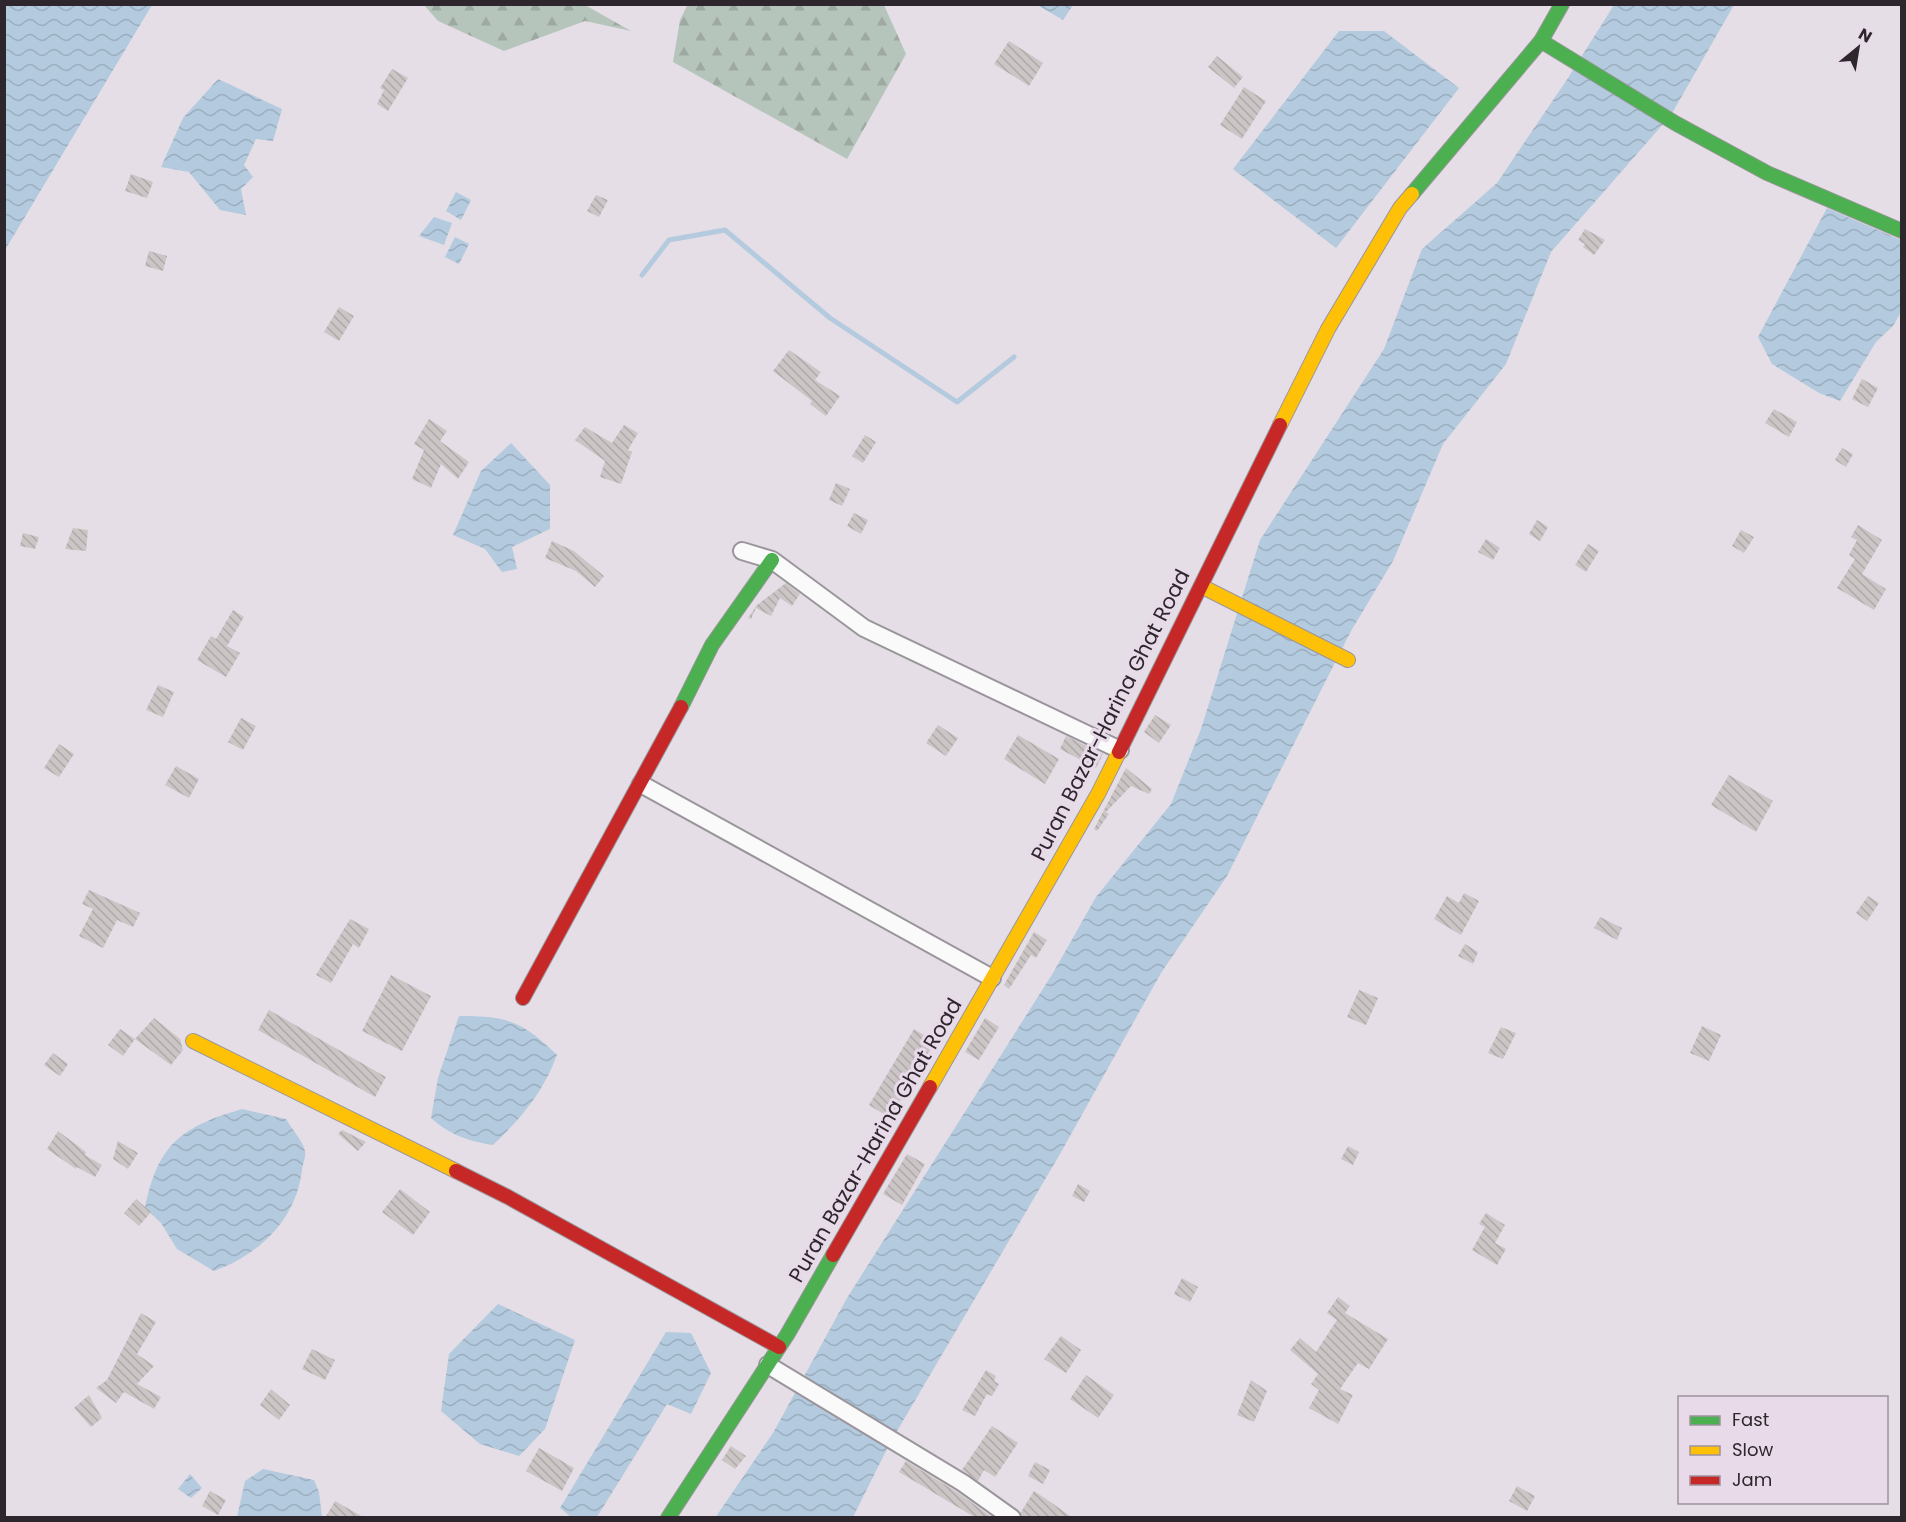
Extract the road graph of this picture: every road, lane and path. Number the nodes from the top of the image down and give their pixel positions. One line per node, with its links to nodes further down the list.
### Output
1 (1562, 4): 2 (main road, Puran Bazar-Harina Ghat Road)
2 (1541, 41): 3 (main road); 6 (main road, Puran Bazar-Harina Ghat Road)
3 (1902, 231)
4 (742, 552): 5 (street)
5 (772, 560): 8 (street); 9 (main road)
6 (1201, 586): 7 (main road); 8 (main road, Puran Bazar-Harina Ghat Road)
7 (1348, 660)
8 (1120, 750): 10 (main road, Puran Bazar-Harina Ghat Road)
9 (641, 784): 10 (street); 11 (main road)
10 (992, 978): 13 (main road, Puran Bazar-Harina Ghat Road)
11 (523, 998)
12 (193, 1041): 13 (main road)
13 (779, 1347): 14 (main road, Puran Bazar-Harina Ghat Road)
14 (768, 1365): 15 (main road, Puran Bazar-Harina Ghat Road); 16 (street)
15 (668, 1518)
16 (1012, 1518)

